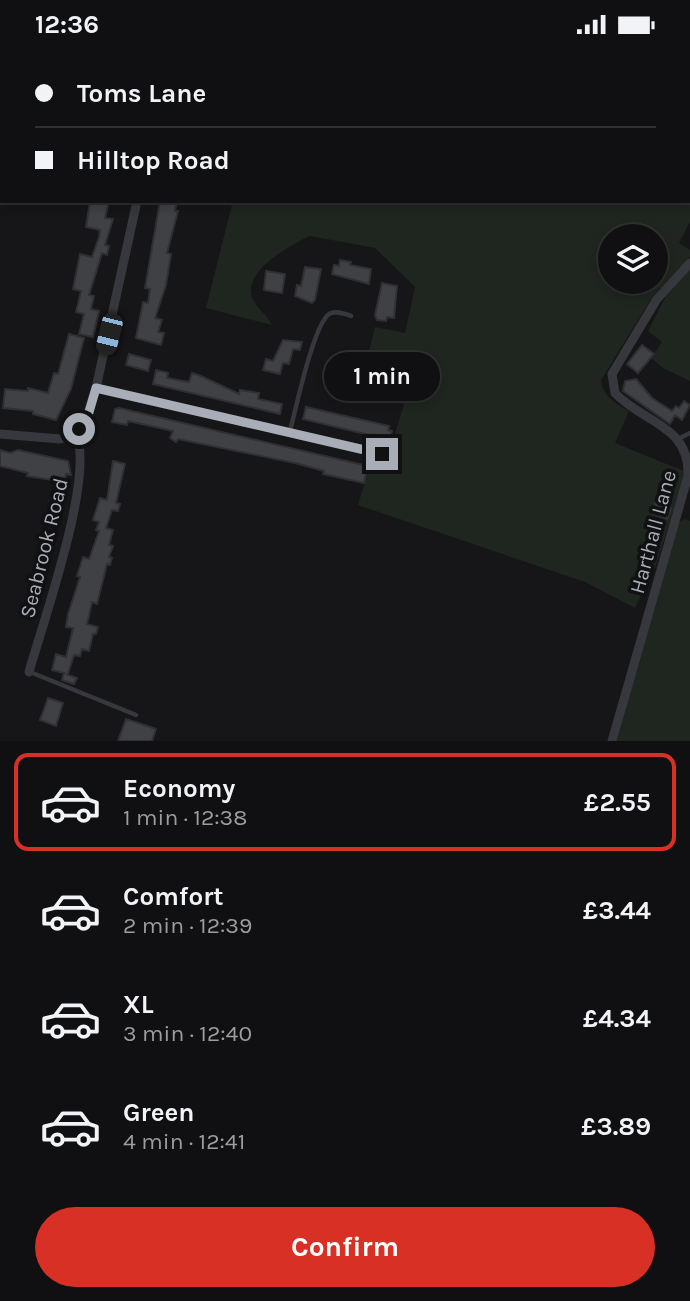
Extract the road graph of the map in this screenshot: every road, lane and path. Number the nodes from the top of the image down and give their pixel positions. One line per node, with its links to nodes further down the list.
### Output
1 (137, 203): 4 (street)
2 (690, 263): 9 (street)
3 (351, 316): 5 (lane)
4 (96, 388): 5 (street); 6 (street)
5 (290, 432): 10 (street)
6 (75, 433): 8 (street); 11 (street, Seabrook Road)
7 (690, 433): 9 (lane)
8 (0, 434)
9 (678, 439): 13 (street, Harthall Lane)
10 (382, 454)
11 (29, 672): 12 (lane)
12 (135, 715)
13 (612, 741)

